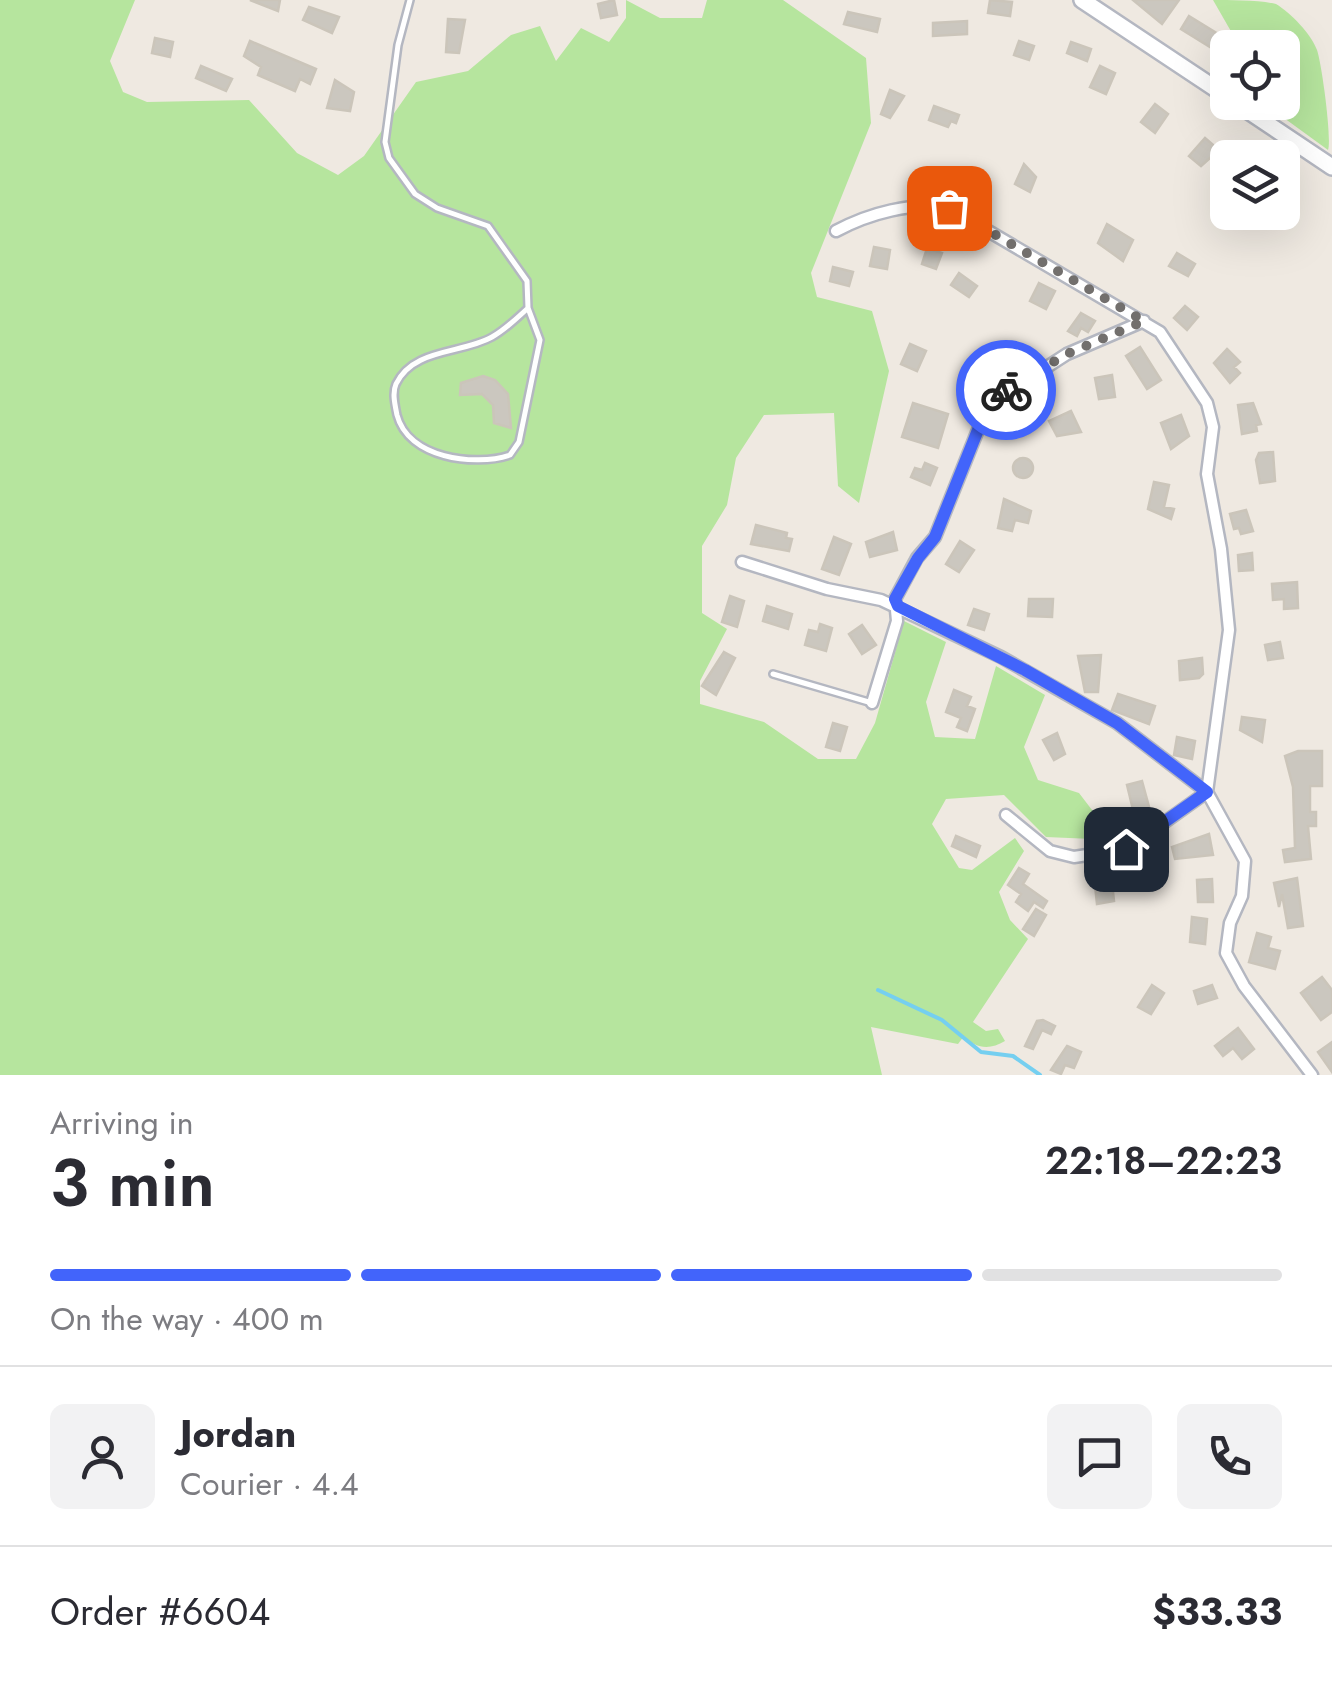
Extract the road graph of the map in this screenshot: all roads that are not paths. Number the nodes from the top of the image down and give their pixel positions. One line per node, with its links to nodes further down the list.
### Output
1 (410, 0): 7 (lane)
2 (1082, 0): 3 (main road)
3 (1210, 86)
4 (1262, 120): 5 (main road)
5 (1332, 167)
6 (836, 231): 8 (street)
7 (528, 308): 7 (lane)
8 (1144, 321): 10 (street); 13 (street)
9 (742, 562): 10 (street)
10 (898, 606): 12 (street); 13 (street)
11 (774, 674): 12 (lane)
12 (872, 702)
13 (1207, 792): 14 (street); 15 (street)
14 (1006, 816)
15 (1312, 1075)

